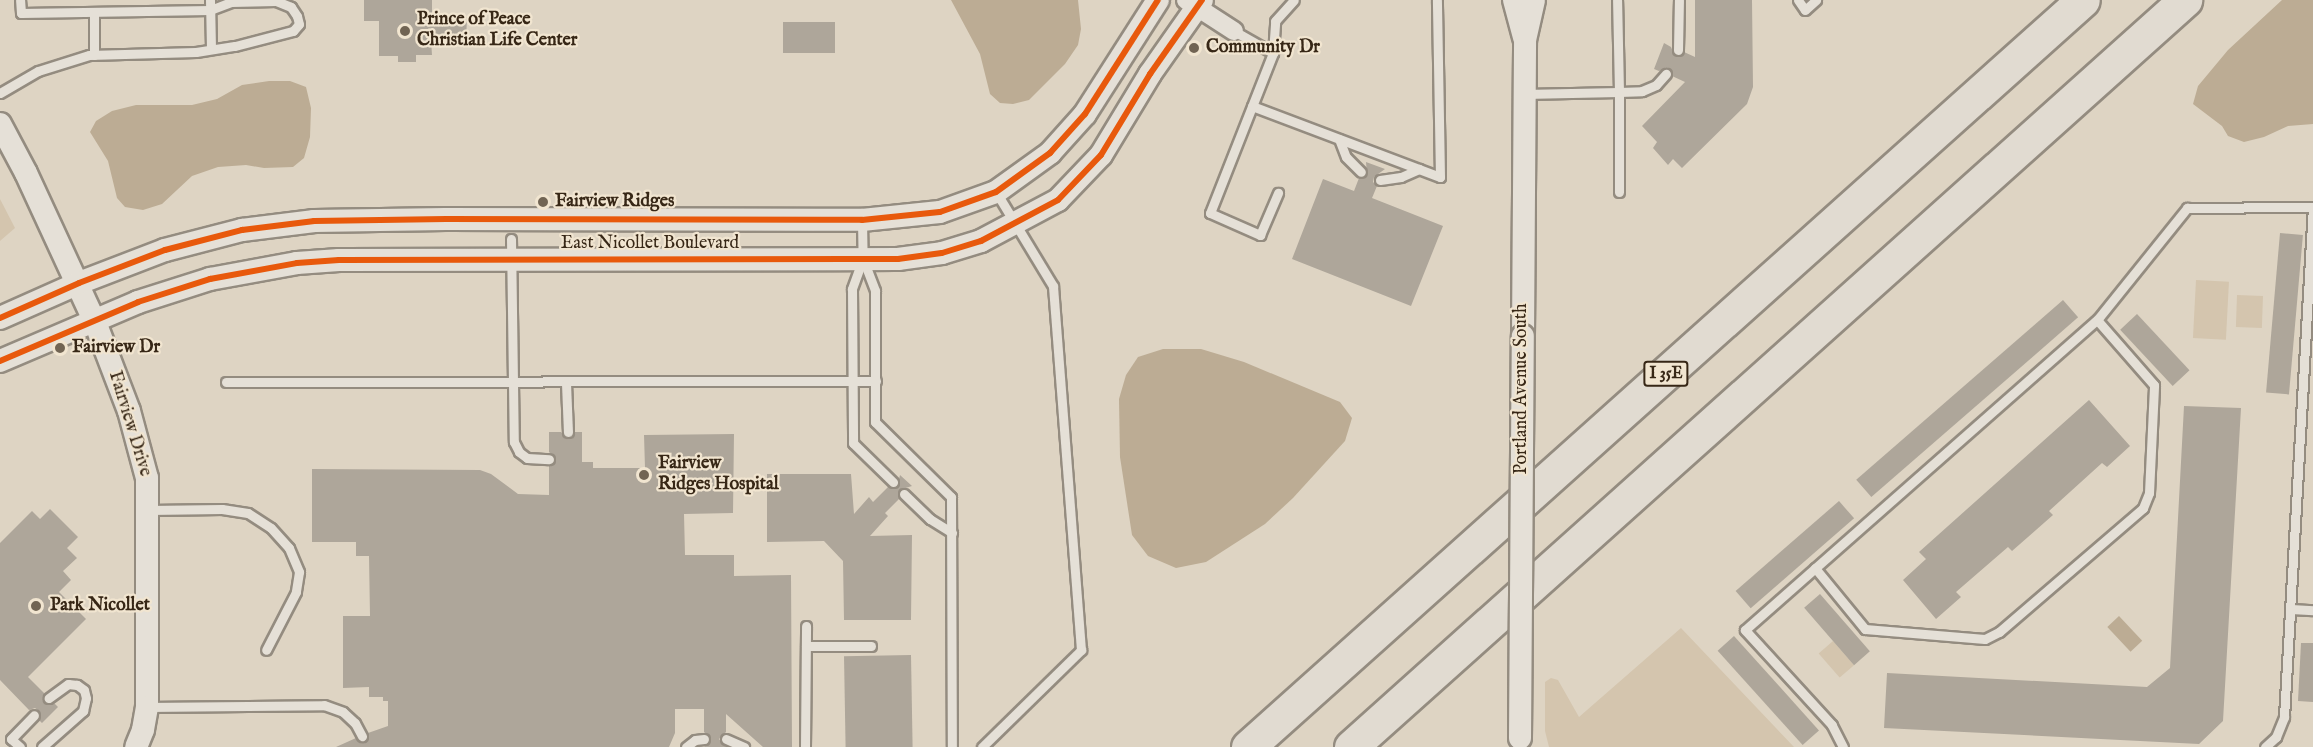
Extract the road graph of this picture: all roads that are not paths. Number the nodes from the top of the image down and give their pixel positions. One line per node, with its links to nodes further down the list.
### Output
1 (20, 0): 15 (lane)
2 (1158, 0): 32 (street, East Nicollet Boulevard)
3 (1294, 0): 20 (lane)
4 (1437, 0): 29 (lane)
5 (1514, 0): 17 (street, Portland Avenue South)
6 (1534, 0): 17 (street, Portland Avenue South)
7 (1617, 0): 23 (lane)
8 (1679, 0): 19 (lane)
9 (1798, 0): 10 (lane)
10 (1816, 0)
11 (2083, 0): 78 (highway, I 35E)
12 (2185, 0): 79 (highway)
13 (1195, 2): 16 (street); 37 (street, East Nicollet Boulevard)
14 (210, 5): 15 (lane); 18 (lane); 18 (lane)
15 (94, 12): 21 (lane)
16 (1234, 31): 20 (lane)
17 (1525, 40): 25 (street, Portland Avenue South)
18 (211, 49): 21 (lane)
19 (1678, 50)
20 (1273, 52): 26 (lane)
21 (94, 55): 24 (lane)
22 (1666, 74): 23 (lane)
23 (1619, 92): 25 (lane); 33 (lane)
24 (0, 93)
25 (1524, 94): 69 (street, Portland Avenue South, bridge)
26 (1252, 106): 28 (lane); 34 (lane)
27 (0, 124): 40 (street, Fairview Drive)
28 (1339, 139): 29 (lane); 30 (lane)
29 (1419, 169): 31 (lane)
30 (1362, 172)
31 (1380, 180)
32 (996, 192): 36 (street, East Nicollet Boulevard); 37 (lane)
33 (1619, 192)
34 (1278, 193)
35 (2313, 207): 42 (lane); 57 (lane)
36 (862, 220): 39 (lane); 40 (street, East Nicollet Boulevard)
37 (1014, 225): 39 (street, East Nicollet Boulevard); 77 (lane)
38 (511, 249): 39 (street, East Nicollet Boulevard); 43 (street, East Nicollet Boulevard); 49 (lane)
39 (863, 259): 45 (lane); 46 (lane)
40 (79, 283): 41 (street, East Nicollet Boulevard); 43 (street, Fairview Drive)
41 (0, 318)
42 (2097, 320): 56 (lane); 56 (lane)
43 (96, 322): 44 (street, East Nicollet Boulevard); 54 (street, Fairview Drive)
44 (0, 361)
45 (853, 381): 46 (lane); 48 (lane); 52 (lane)
46 (876, 381): 55 (lane)
47 (226, 382): 49 (lane)
48 (566, 383): 49 (lane); 50 (lane)
49 (512, 384): 51 (lane)
50 (568, 432)
51 (549, 459)
52 (893, 482)
53 (904, 494): 55 (lane)
54 (149, 510): 62 (lane); 64 (street, Fairview Drive)
55 (952, 533): 76 (lane)
56 (1815, 568): 80 (lane)
57 (2290, 609): 58 (lane); 81 (lane)
58 (2313, 610)
59 (806, 626): 60 (lane)
60 (806, 646): 61 (lane); 75 (lane)
61 (871, 646)
62 (266, 650)
63 (49, 698): 71 (lane)
64 (147, 707): 66 (lane); 72 (street, Fairview Drive)
65 (34, 715): 70 (lane)
66 (362, 736)
67 (704, 740): 73 (lane)
68 (726, 740): 74 (lane)
69 (1520, 743)
70 (20, 747)
71 (42, 747)
72 (135, 747)
73 (686, 747)
74 (744, 747)
75 (805, 747)
76 (952, 747)
77 (982, 747)
78 (1248, 747)
79 (1351, 747)
80 (1843, 747)
81 (2265, 747)

